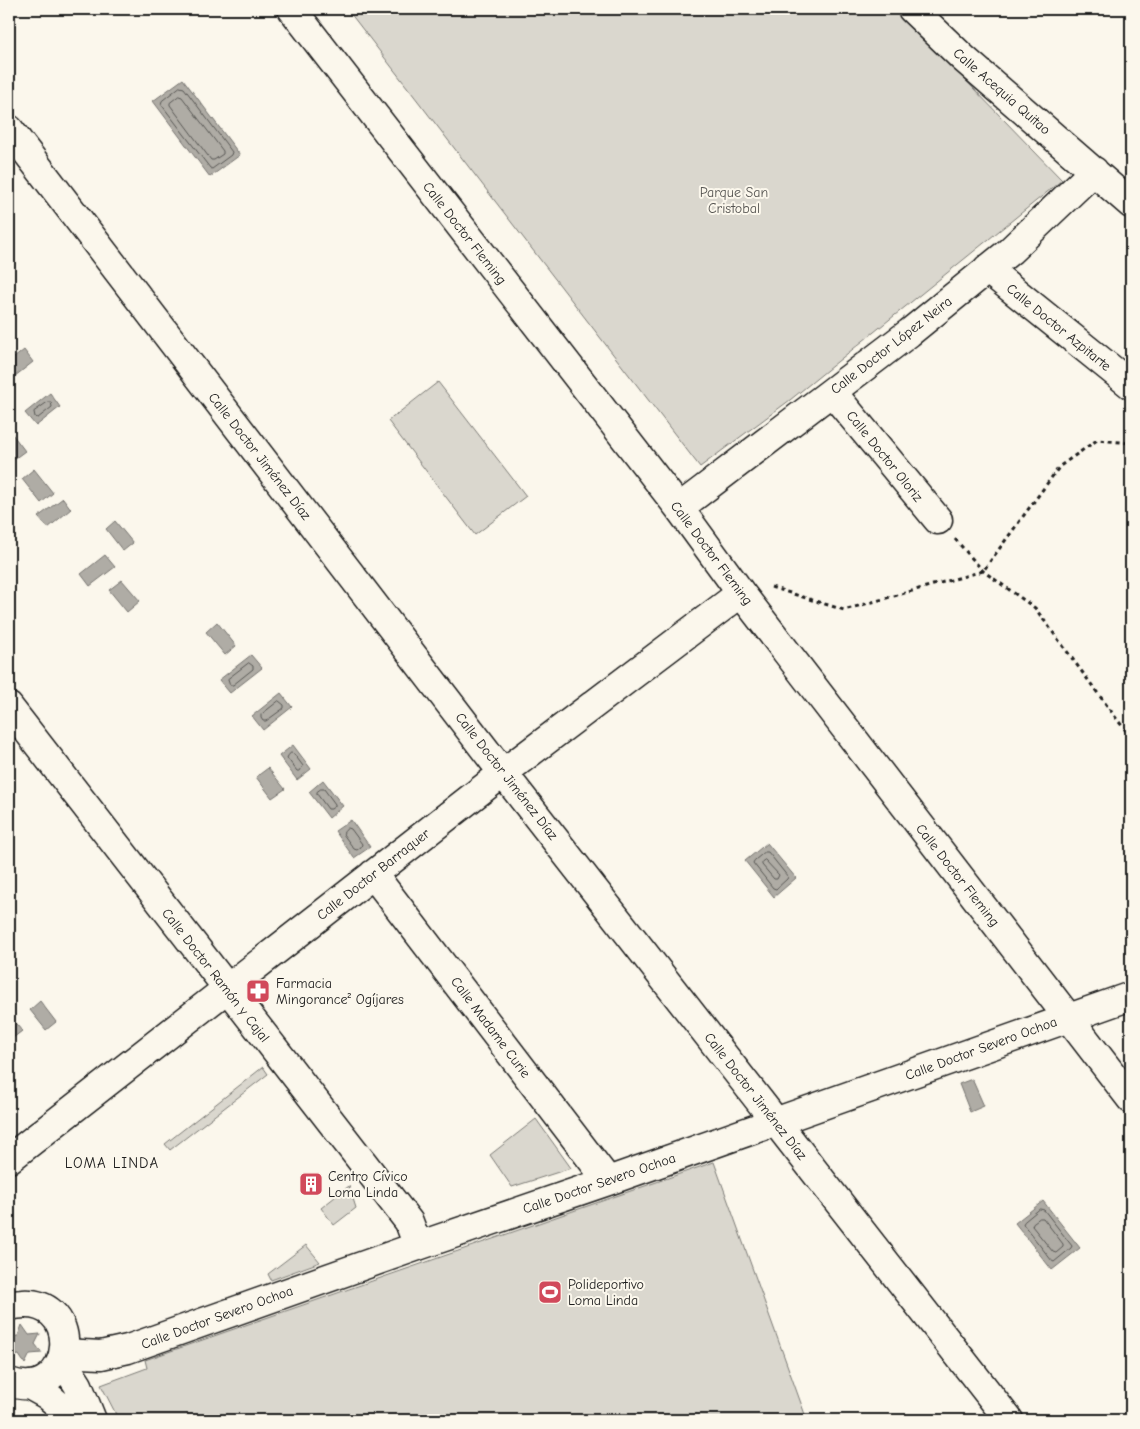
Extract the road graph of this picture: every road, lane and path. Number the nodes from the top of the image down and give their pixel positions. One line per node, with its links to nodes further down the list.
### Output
1 (292, 9): 9 (street, Calle Doctor Fleming)
2 (912, 9): 4 (street, Calle Acequia Quitao)
3 (9, 129): 14 (street, Calle Doctor Jiménez Díaz)
4 (1094, 171): 5 (street, Calle Acequia Quitao); 6 (street, Calle Doctor López Neira)
5 (1131, 204)
6 (988, 270): 7 (street, Calle Doctor Azpitarte); 8 (street, Calle Doctor López Neira)
7 (1131, 385)
8 (832, 392): 9 (street, Calle Doctor López Neira); 10 (street, Calle Doctor Oloriz)
9 (679, 508): 11 (street, Calle Doctor Fleming)
10 (938, 520): 13 (path)
11 (741, 593): 14 (street, Calle Doctor Barraquer); 18 (street, Calle Doctor Fleming)
12 (9, 707): 16 (street, Calle Doctor Ramón y Cajal)
13 (1131, 737)
14 (503, 773): 15 (street, Calle Doctor Barraquer); 20 (street, Calle Doctor Jiménez Díaz)
15 (373, 874): 16 (street, Calle Doctor Barraquer); 22 (street, Calle Madame Curie)
16 (228, 989): 21 (street, Calle Doctor Barraquer); 23 (street, Calle Doctor Ramón y Cajal)
17 (1131, 996): 18 (street, Calle Doctor Severo Ochoa)
18 (1068, 1017): 19 (street, Calle Doctor Fleming); 20 (street, Calle Doctor Severo Ochoa)
19 (1131, 1099)
20 (775, 1121): 22 (street, Calle Doctor Severo Ochoa); 29 (street, Calle Doctor Jiménez Díaz)
21 (9, 1159)
22 (608, 1181): 23 (street, Calle Doctor Severo Ochoa)
23 (418, 1246): 25 (street, Calle Doctor Severo Ochoa)
24 (9, 1306): 25 (street)
25 (63, 1357): 26 (street); 28 (street)
26 (19, 1384): 27 (street)
27 (76, 1420)
28 (92, 1420)
29 (1009, 1420)

